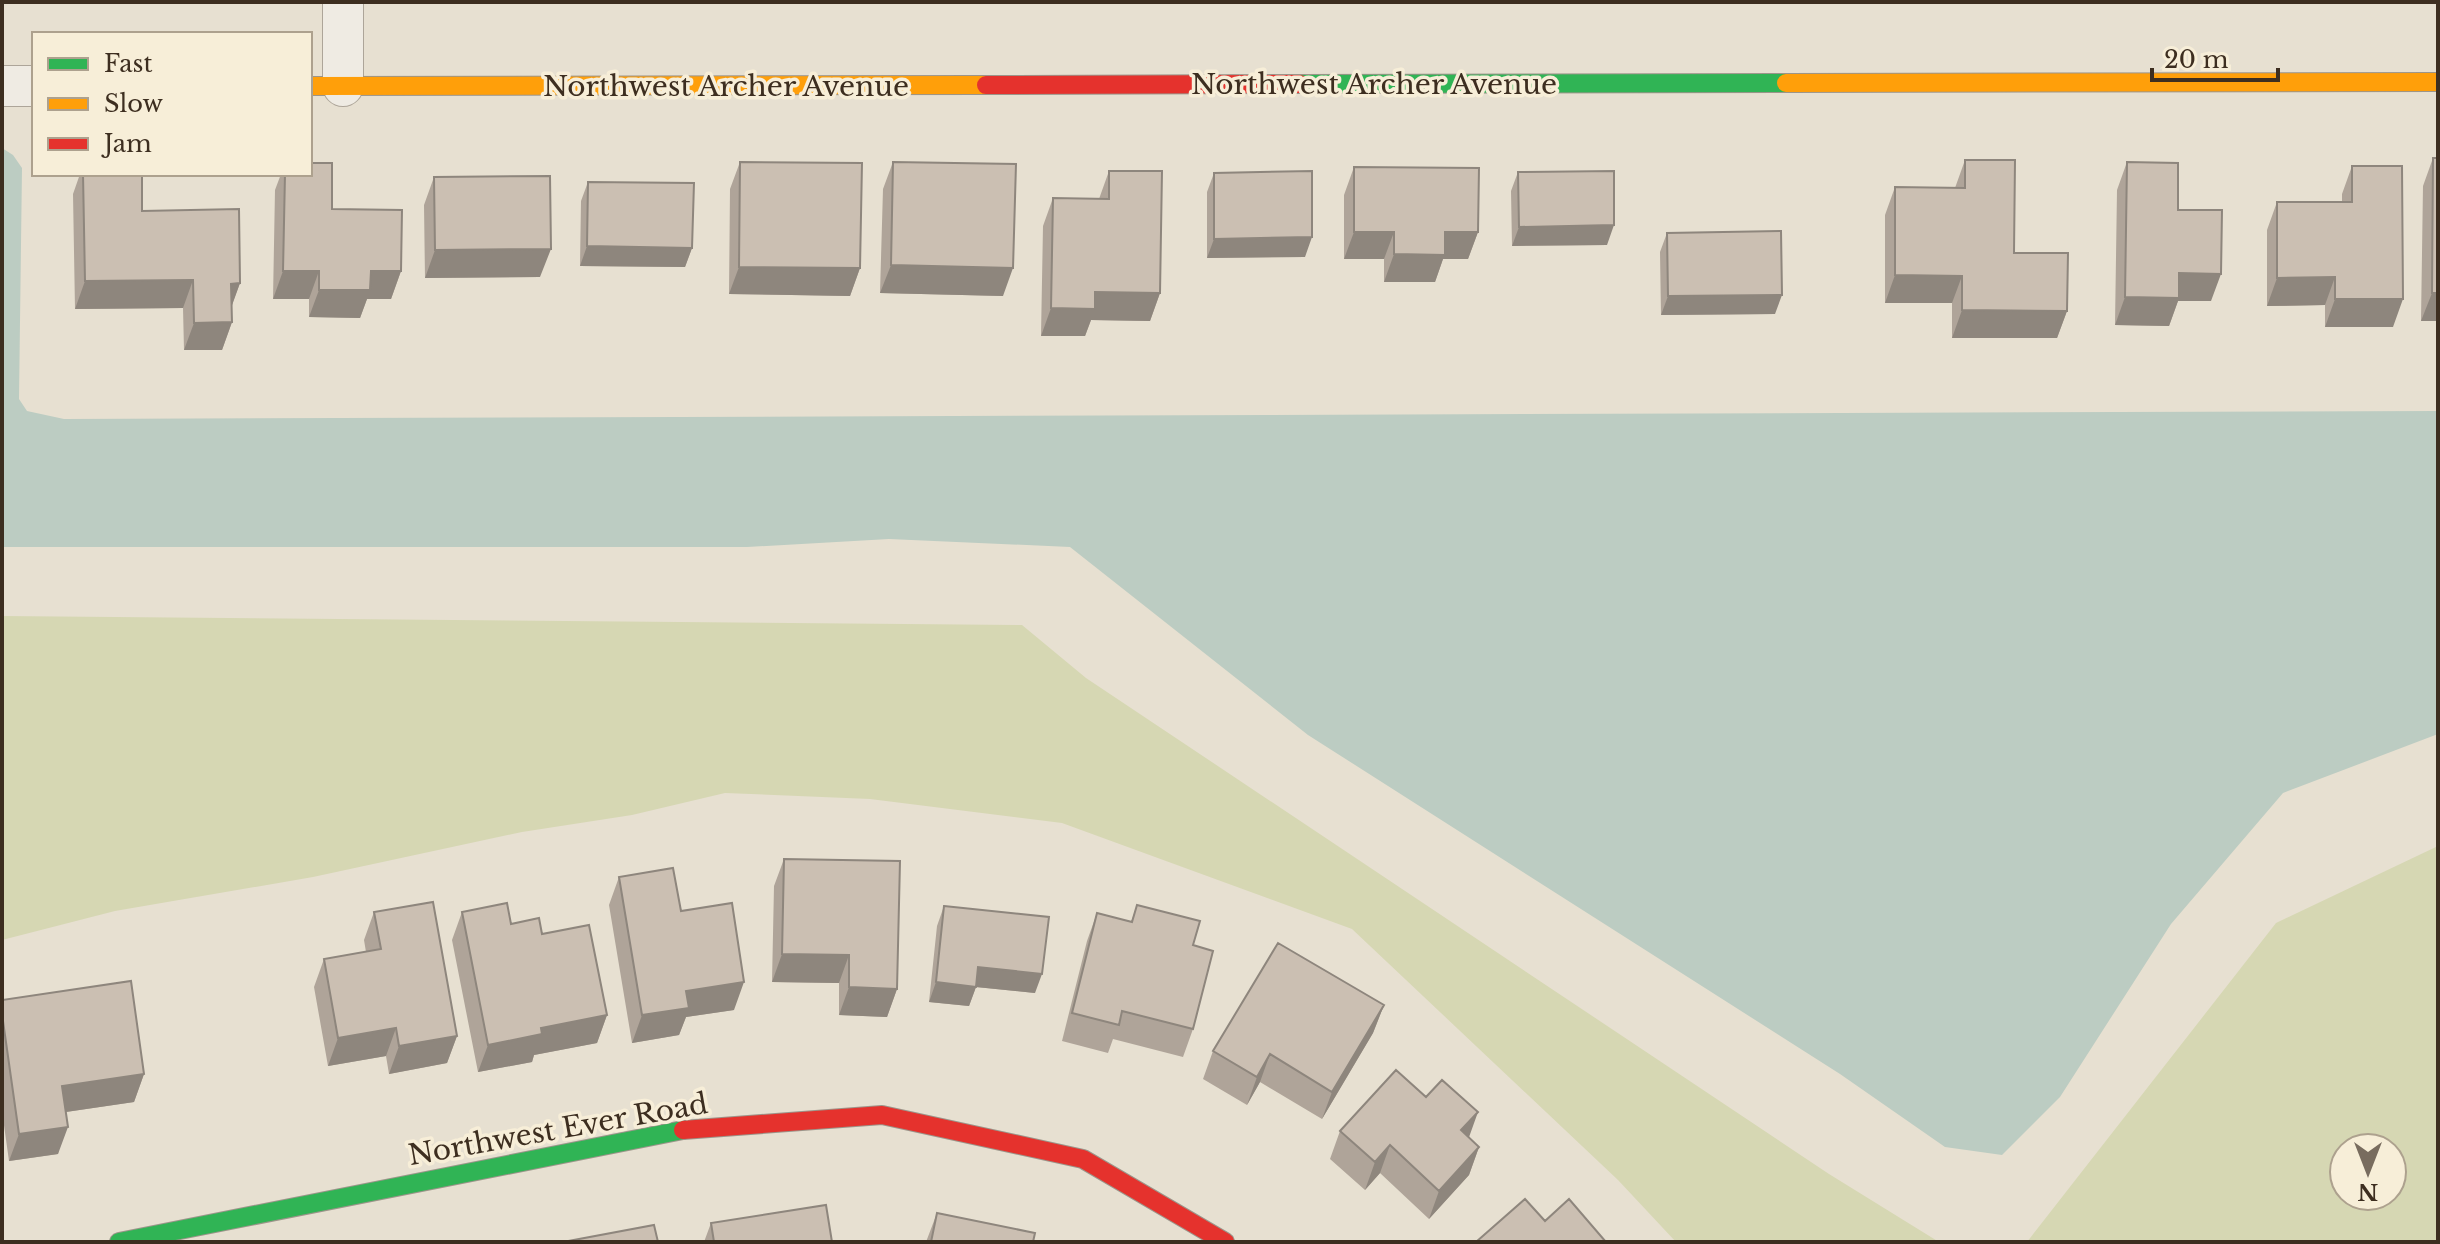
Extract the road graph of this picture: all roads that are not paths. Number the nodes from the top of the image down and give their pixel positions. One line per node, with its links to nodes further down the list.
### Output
1 (343, 2): 5 (street)
2 (2438, 82): 5 (street, Northwest Archer Avenue)
3 (2, 86): 4 (street)
4 (32, 86)
5 (326, 86)
6 (119, 1242): 7 (street, Northwest Ever Road)
7 (1225, 1242)

